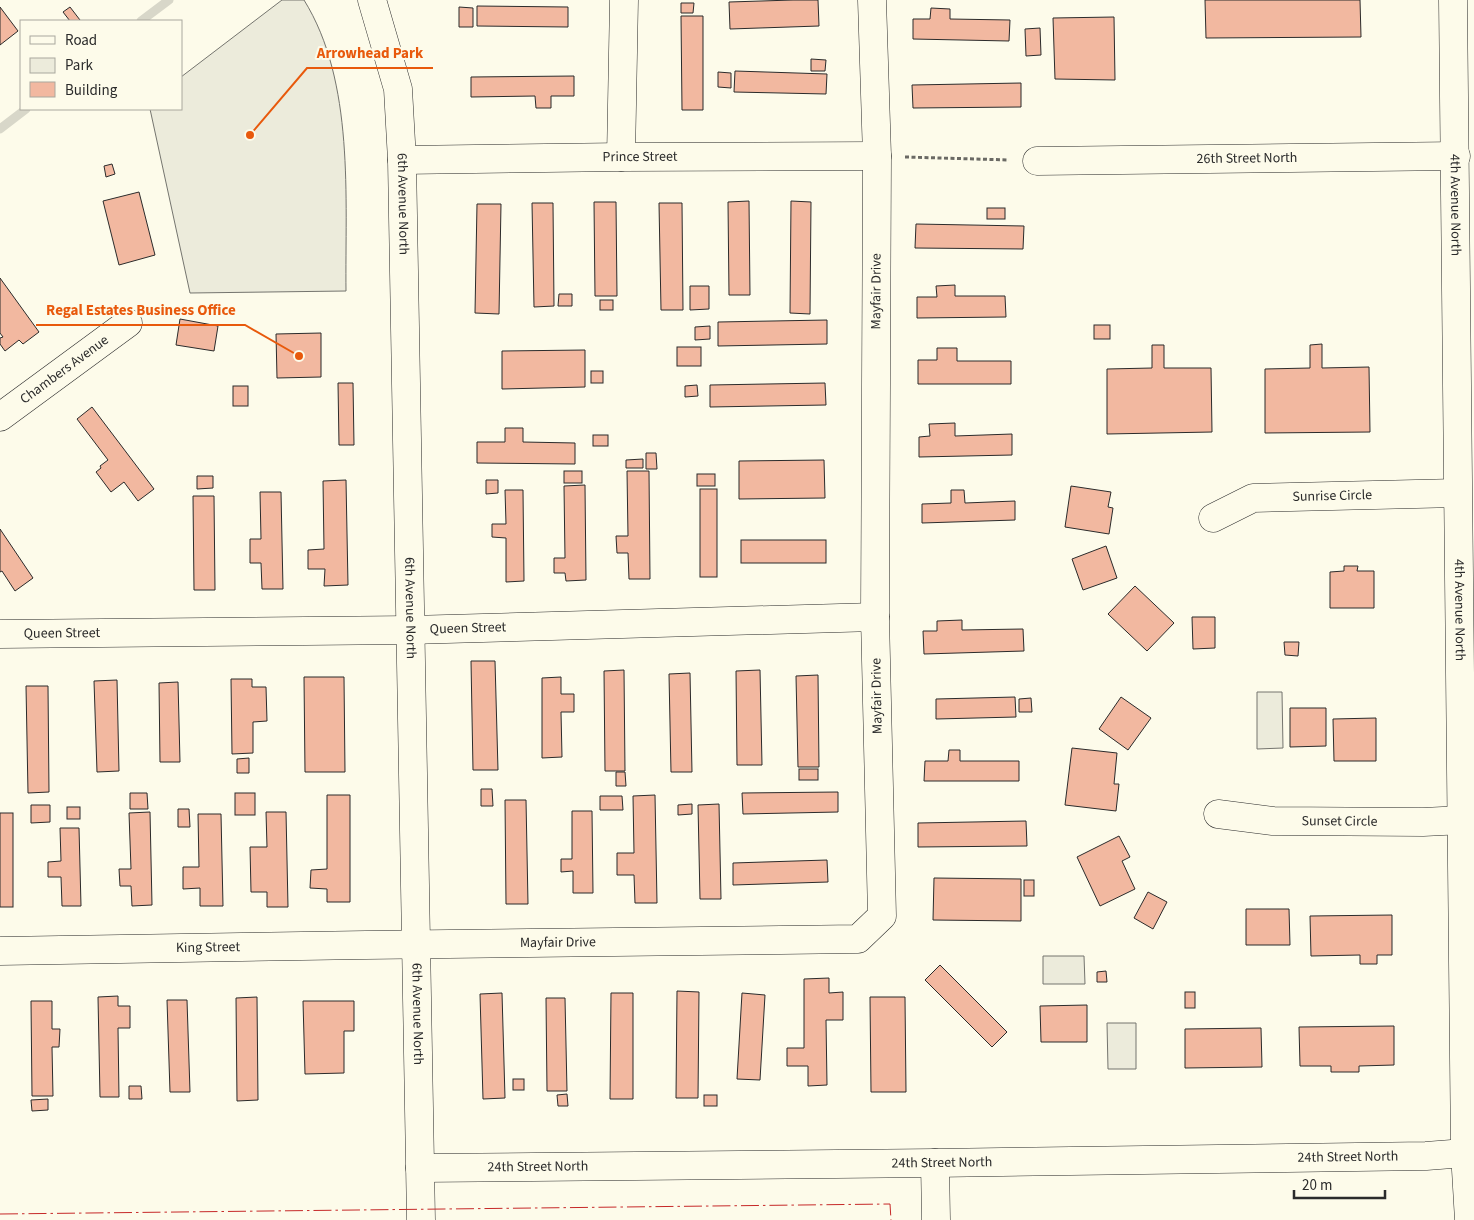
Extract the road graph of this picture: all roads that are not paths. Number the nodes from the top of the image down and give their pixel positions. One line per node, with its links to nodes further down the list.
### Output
1 (372, 0): 8 (street, 6th Avenue North)
2 (624, 0): 5 (street)
3 (872, 0): 6 (street, Mayfair Drive)
4 (1453, 0): 7 (street, 4th Avenue North)
5 (621, 156): 6 (street, Prince Street); 8 (street, Prince Street)
6 (877, 156): 14 (street, Mayfair Drive)
7 (1456, 156): 9 (street, 26th Street North); 12 (street, 4th Avenue North)
8 (402, 160): 15 (street, 6th Avenue North)
9 (1037, 161)
10 (128, 323): 11 (street, Chambers Avenue)
11 (0, 417)
12 (1457, 493): 13 (street, Sunrise Circle); 18 (street, 4th Avenue North)
13 (1213, 518)
14 (875, 617): 15 (street, Queen Street); 19 (street, Mayfair Drive)
15 (410, 630): 16 (street, Queen Street); 19 (street, 6th Avenue North)
16 (0, 634)
17 (1218, 814): 18 (street, Sunset Circle)
18 (1463, 820): 21 (street, 4th Avenue North)
19 (416, 945): 20 (street, King Street); 23 (street, 6th Avenue North)
20 (0, 951)
21 (1465, 1153): 22 (street, 24th Street North); 26 (street, 4th Avenue North)
22 (935, 1163): 23 (street, 24th Street North); 25 (street)
23 (420, 1168): 24 (street, 6th Avenue North)
24 (421, 1220)
25 (936, 1220)
26 (1468, 1220)

